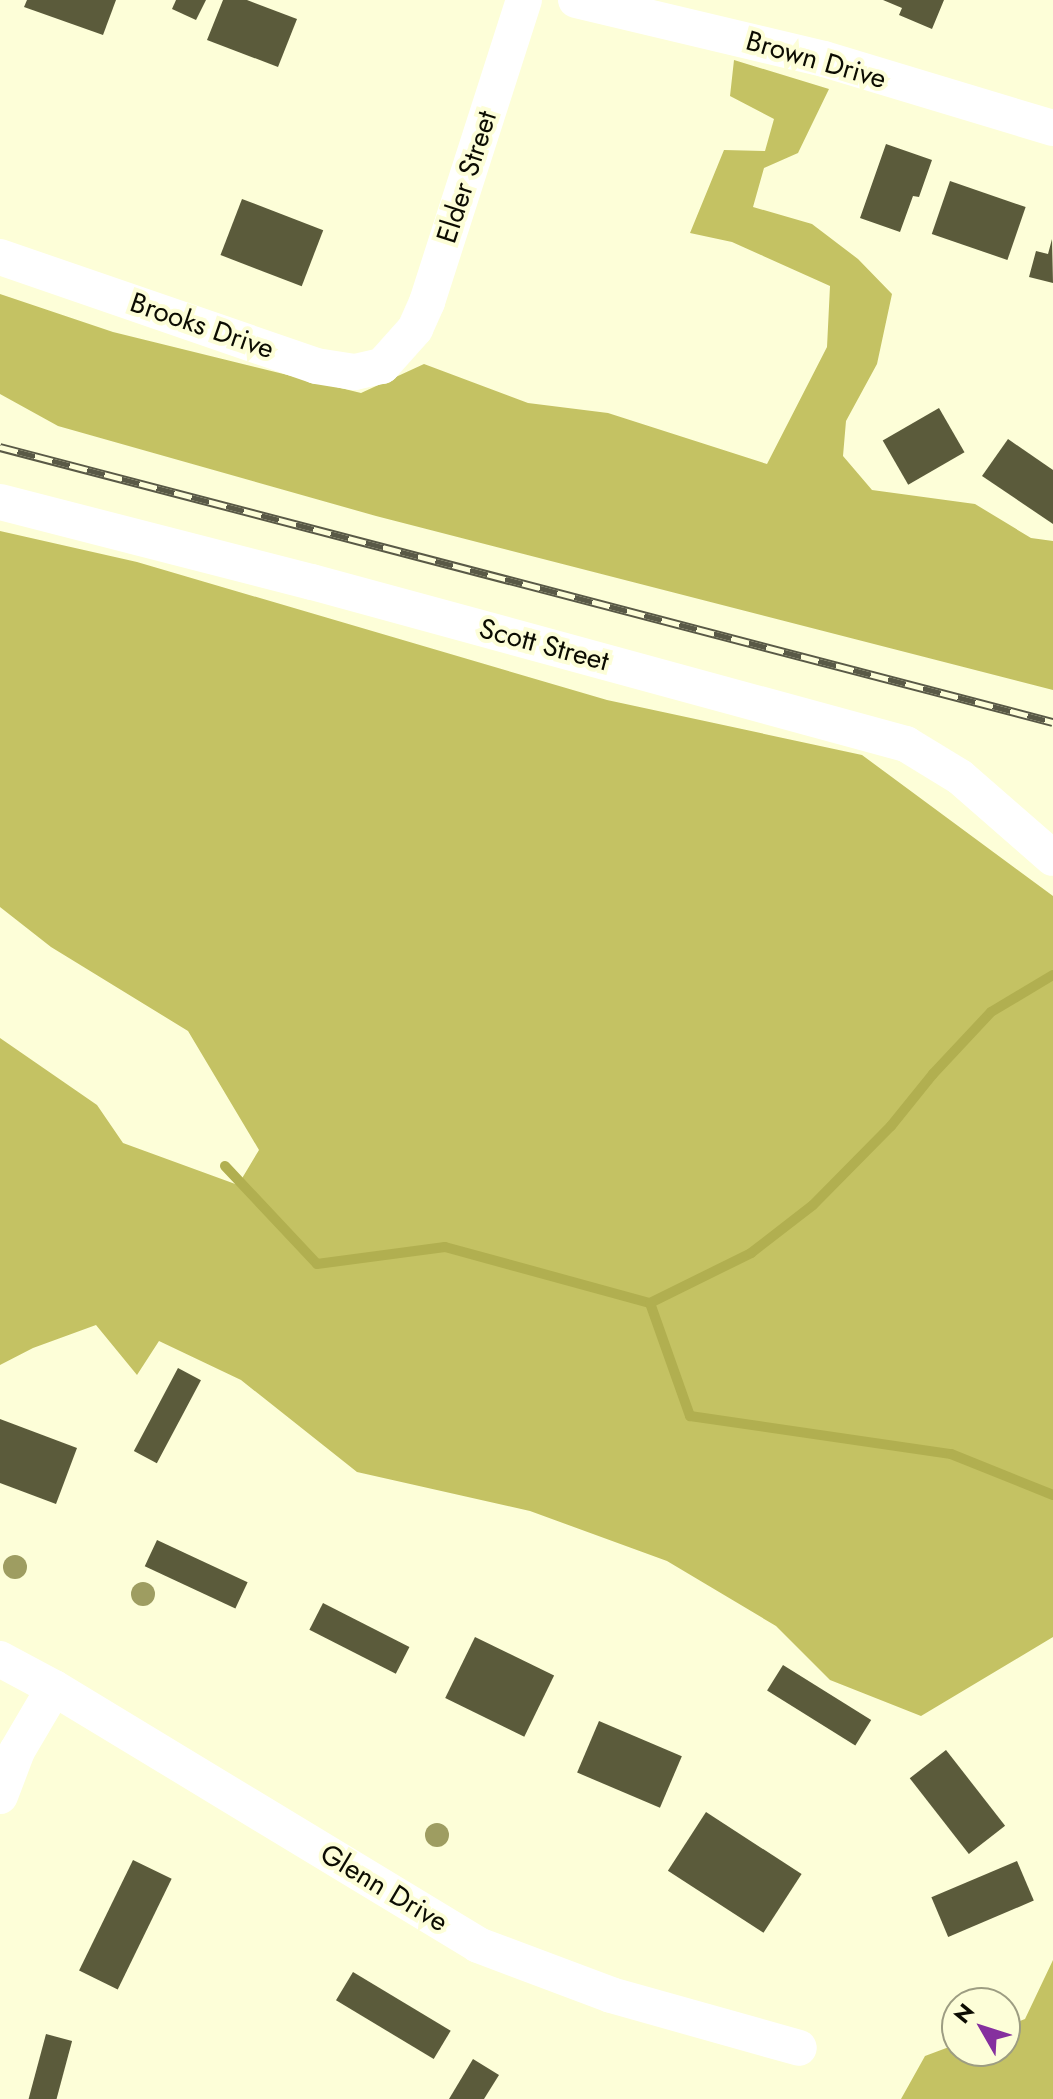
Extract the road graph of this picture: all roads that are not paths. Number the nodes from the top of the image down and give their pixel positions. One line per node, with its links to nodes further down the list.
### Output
1 (524, 0): 5 (street, Elder Street)
2 (576, 0): 3 (street, Brown Drive)
3 (1053, 128)
4 (0, 257): 5 (street, Brooks Drive)
5 (400, 350)
6 (0, 502): 7 (street, Scott Street)
7 (1053, 858)
8 (0, 1659): 9 (street, Glenn Drive)
9 (54, 1688): 10 (street); 11 (street, Glenn Drive)
10 (0, 1796)
11 (799, 2048)

